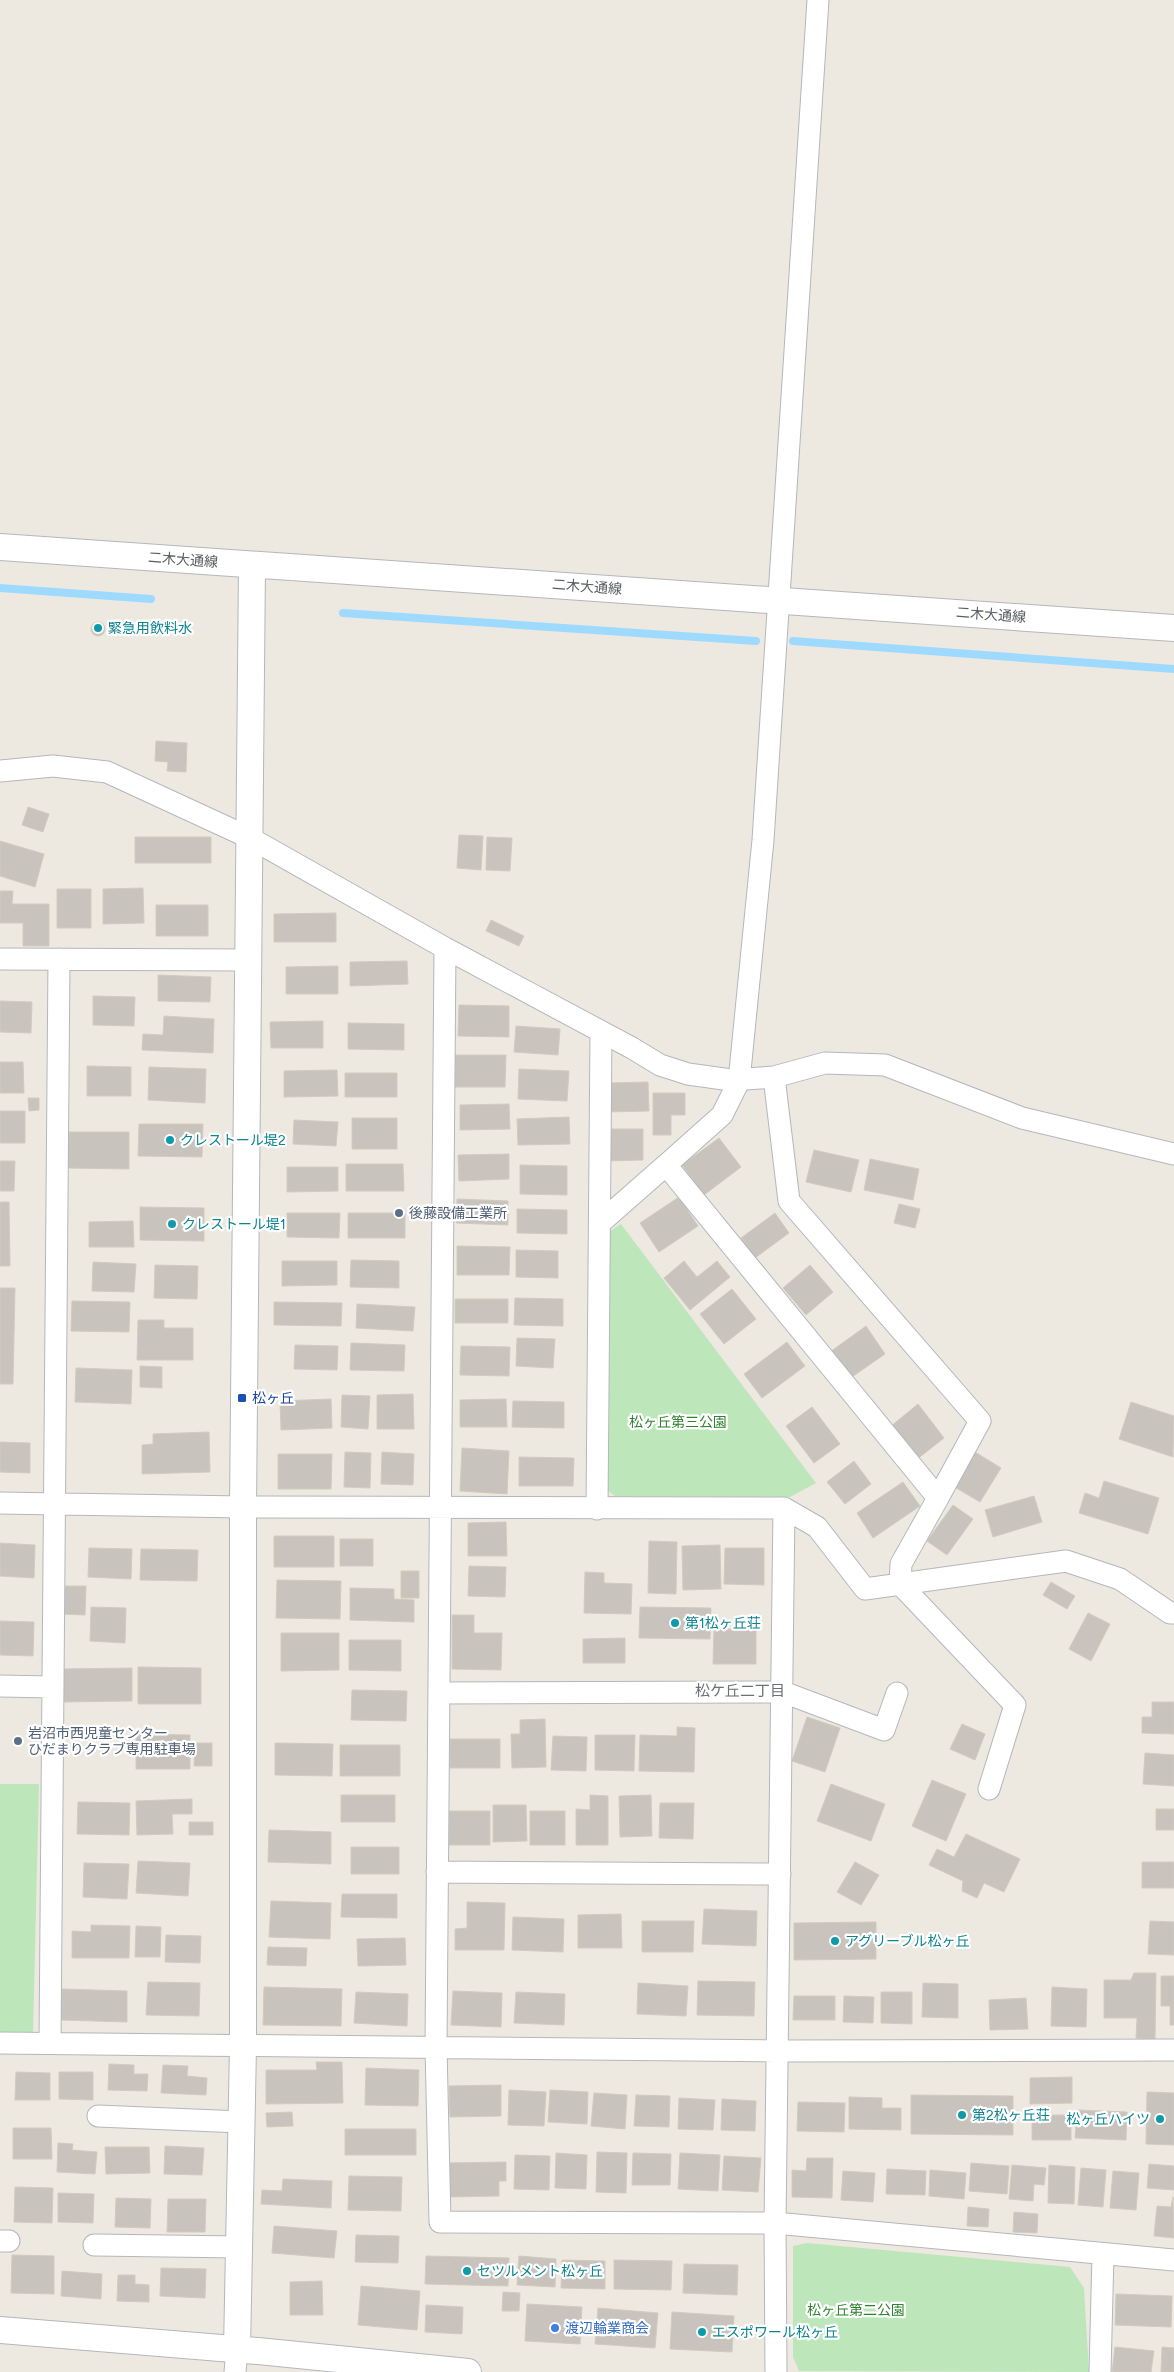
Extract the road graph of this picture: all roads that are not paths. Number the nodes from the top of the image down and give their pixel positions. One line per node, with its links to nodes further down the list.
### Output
1 (818, 0): 4 (street)
2 (0, 547): 3 (street, 二木大通線)
3 (252, 565): 4 (street, 二木大通線); 7 (street)
4 (778, 600): 5 (street, 二木大通線); 14 (street)
5 (1174, 628)
6 (0, 771): 7 (street)
7 (250, 838): 8 (street); 11 (street)
8 (445, 948): 12 (street); 21 (street)
9 (0, 959): 10 (street)
10 (60, 959): 11 (street); 20 (street)
11 (247, 960): 22 (street)
12 (602, 1032): 14 (street); 17 (street)
13 (774, 1078): 14 (street); 15 (street); 18 (street)
14 (739, 1081): 16 (street)
15 (1174, 1154)
16 (666, 1165): 17 (street); 18 (street)
17 (600, 1223): 24 (street)
18 (938, 1498): 25 (street)
19 (0, 1503): 20 (street)
20 (54, 1504): 22 (street); 28 (street)
21 (440, 1506): 22 (street); 24 (street); 30 (street)
22 (243, 1507): 37 (street)
23 (784, 1508): 24 (street); 25 (street); 29 (street)
24 (597, 1509)
25 (900, 1584): 26 (street); 32 (street)
26 (1174, 1613)
27 (0, 1686): 28 (street)
28 (52, 1687): 36 (street)
29 (783, 1692): 30 (street); 31 (street); 34 (street)
30 (439, 1693): 33 (street)
31 (897, 1693)
32 (989, 1789)
33 (437, 1872): 34 (street); 38 (street)
34 (780, 1874): 40 (street)
35 (0, 2042): 36 (street)
36 (50, 2043): 37 (street)
37 (243, 2046): 38 (street); 42 (street)
38 (436, 2047): 40 (street); 43 (street)
39 (1174, 2050): 40 (street)
40 (778, 2051): 43 (street)
41 (98, 2116): 42 (street)
42 (242, 2122): 45 (street)
43 (775, 2223): 46 (street); 51 (street)
44 (94, 2245): 45 (street)
45 (239, 2247): 49 (street)
46 (1103, 2254): 47 (street); 52 (street)
47 (1174, 2260)
48 (0, 2330): 49 (street)
49 (236, 2361): 50 (street)
50 (468, 2372)
51 (776, 2372)
52 (1100, 2372)

